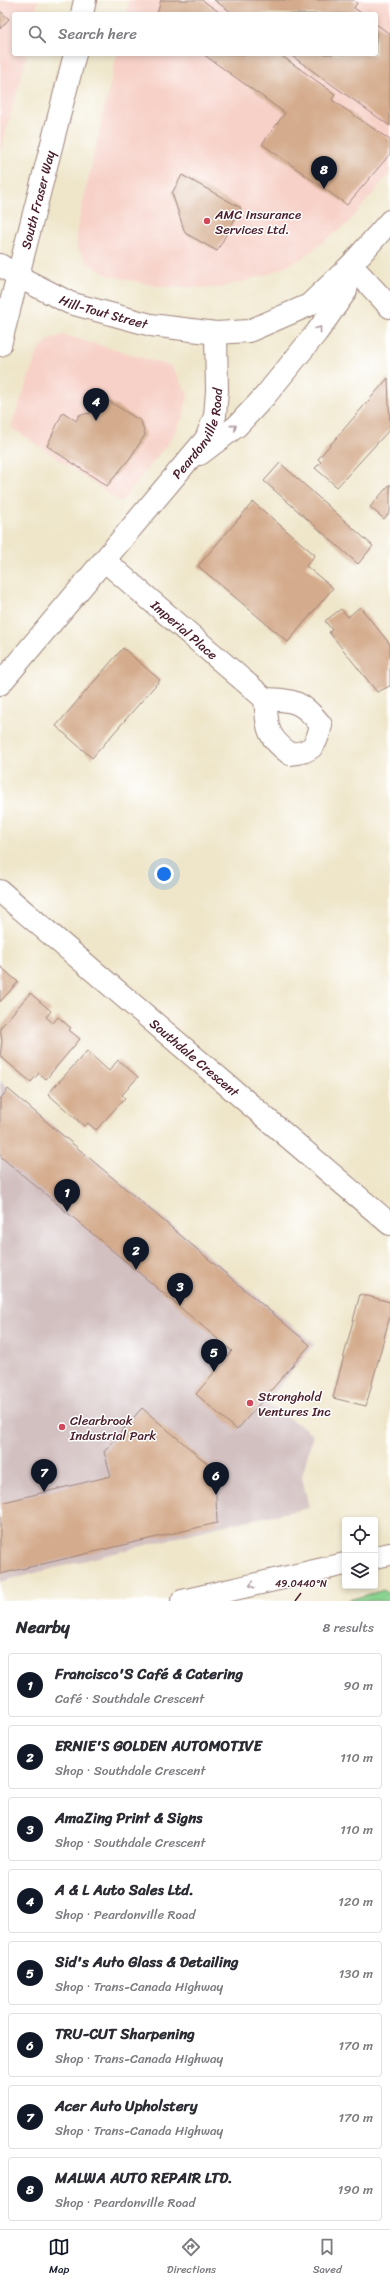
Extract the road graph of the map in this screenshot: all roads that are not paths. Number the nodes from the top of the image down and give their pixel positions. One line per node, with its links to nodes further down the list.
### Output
1 (85, 0): 2 (main road)
2 (82, 12)
3 (74, 56): 7 (main road, South Fraser Way)
4 (390, 221): 6 (main road)
5 (0, 265): 7 (main road, Hill-Tout Street)
6 (351, 266): 8 (main road); 9 (main road); 11 (main road, one-way to 6)
7 (19, 277): 9 (main road, Hill-Tout Street); 10 (main road, South Fraser Way)
8 (390, 307)
9 (216, 333): 11 (main road, Peardonville Road)
10 (0, 345)
11 (182, 468): 12 (main road, Peardonville Road)
12 (104, 561): 13 (main road, Peardonville Road); 14 (main road, Imperial Place)
13 (0, 684)
14 (265, 699)
15 (0, 891): 16 (main road, Southdale Crescent)
16 (390, 1224)
17 (390, 1554): 18 (main road)
18 (378, 1557)
19 (342, 1565): 20 (main road, one-way to 20)
20 (182, 1601)

